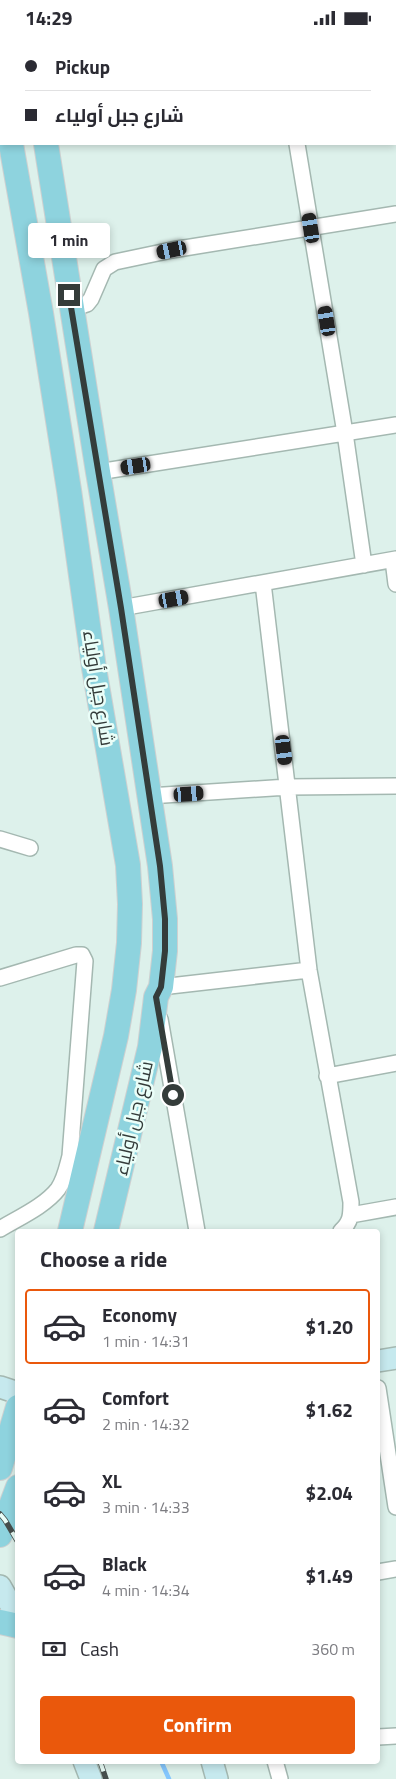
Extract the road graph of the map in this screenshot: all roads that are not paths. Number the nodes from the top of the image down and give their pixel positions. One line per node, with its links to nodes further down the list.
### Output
1 (16, 145): 28 (main road, شارع جبل أولياء)
2 (46, 145): 6 (main road, شارع جبل أولياء)
3 (297, 145): 5 (street)
4 (396, 214): 5 (street)
5 (311, 228): 6 (street); 8 (street)
6 (72, 309): 9 (main road, شارع جبل أولياء)
7 (396, 425): 8 (street)
8 (345, 433): 9 (street); 11 (street)
9 (98, 472): 14 (main road, شارع جبل أولياء)
10 (394, 560): 11 (street); 13 (street)
11 (364, 565): 12 (street)
12 (264, 583): 14 (street); 15 (street)
13 (396, 584)
14 (121, 608): 17 (main road, شارع جبل أولياء)
15 (288, 787): 16 (street); 17 (street); 20 (street)
16 (396, 787)
17 (149, 796): 22 (main road, شارع جبل أولياء)
18 (0, 839): 19 (street)
19 (30, 848)
20 (309, 970): 22 (street); 24 (street)
21 (0, 978): 27 (street)
22 (158, 992): 29 (main road, شارع جبل أولياء); 30 (street)
23 (396, 1063): 24 (street)
24 (327, 1076): 26 (street)
25 (396, 1207): 26 (street)
26 (352, 1215): 31 (street)
27 (0, 1229)
28 (70, 1229)
29 (106, 1229)
30 (197, 1229)
31 (343, 1229)
32 (396, 1358): 33 (street)
33 (380, 1361)
34 (0, 1387): 35 (street)
35 (15, 1392)
36 (380, 1401): 40 (street)
37 (12, 1417): 38 (main road)
38 (0, 1469)
39 (15, 1495): 41 (main road)
40 (395, 1498)
41 (0, 1535)
42 (396, 1569): 43 (street)
43 (380, 1572)
44 (0, 1586): 45 (street)
45 (15, 1613)
46 (0, 1622): 47 (main road)
47 (15, 1625)
48 (396, 1736): 49 (street)
49 (380, 1737)
50 (85, 1764): 53 (street)
51 (213, 1764): 54 (street)
52 (276, 1764): 55 (street)
53 (91, 1779)
54 (216, 1779)
55 (280, 1779)

